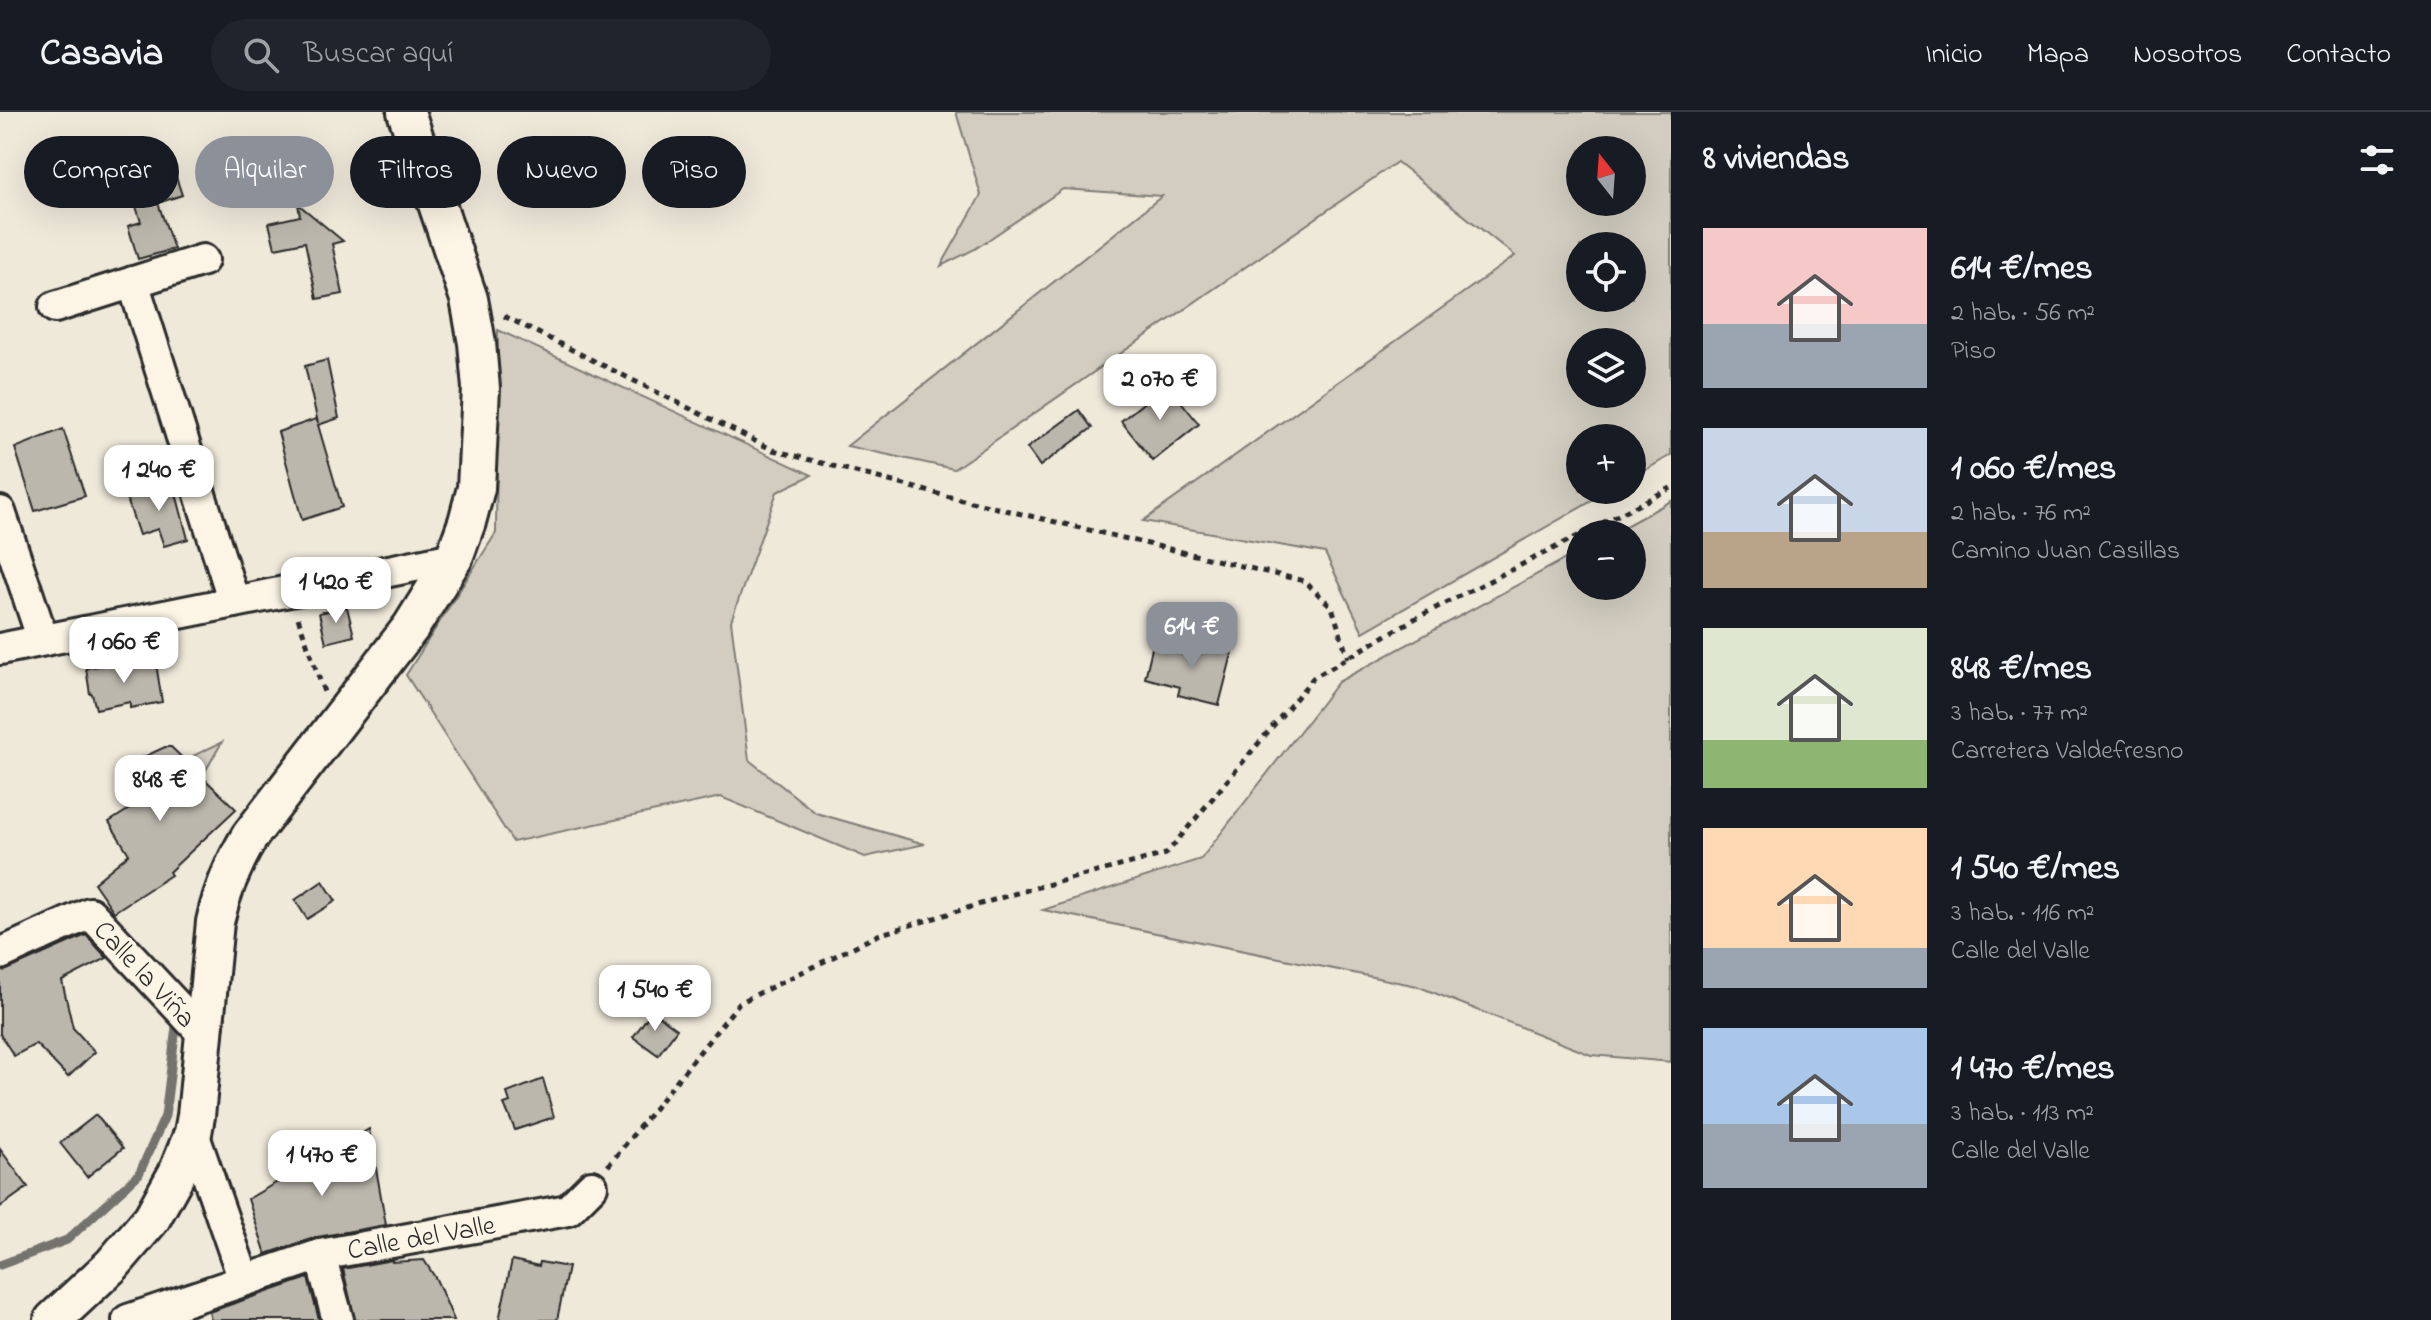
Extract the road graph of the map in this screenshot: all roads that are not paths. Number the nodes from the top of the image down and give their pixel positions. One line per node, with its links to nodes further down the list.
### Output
1 (406, 112): 6 (street)
2 (203, 260): 3 (street)
3 (133, 282): 4 (street); 7 (street)
4 (55, 307)
5 (0, 512): 8 (street)
6 (454, 558): 7 (street); 11 (street)
7 (234, 602): 8 (street)
8 (43, 640): 9 (street)
9 (0, 649)
10 (0, 954): 11 (street, Calle la Viña)
11 (204, 1035): 12 (street)
12 (193, 1133): 15 (street); 17 (street)
13 (592, 1186): 14 (street, Calle del Valle)
14 (320, 1255): 15 (street, Calle del Valle); 19 (street)
15 (244, 1280): 16 (street, Calle del Valle)
16 (178, 1312): 18 (street, Calle del Valle)
17 (53, 1320)
18 (128, 1320)
19 (338, 1320)

